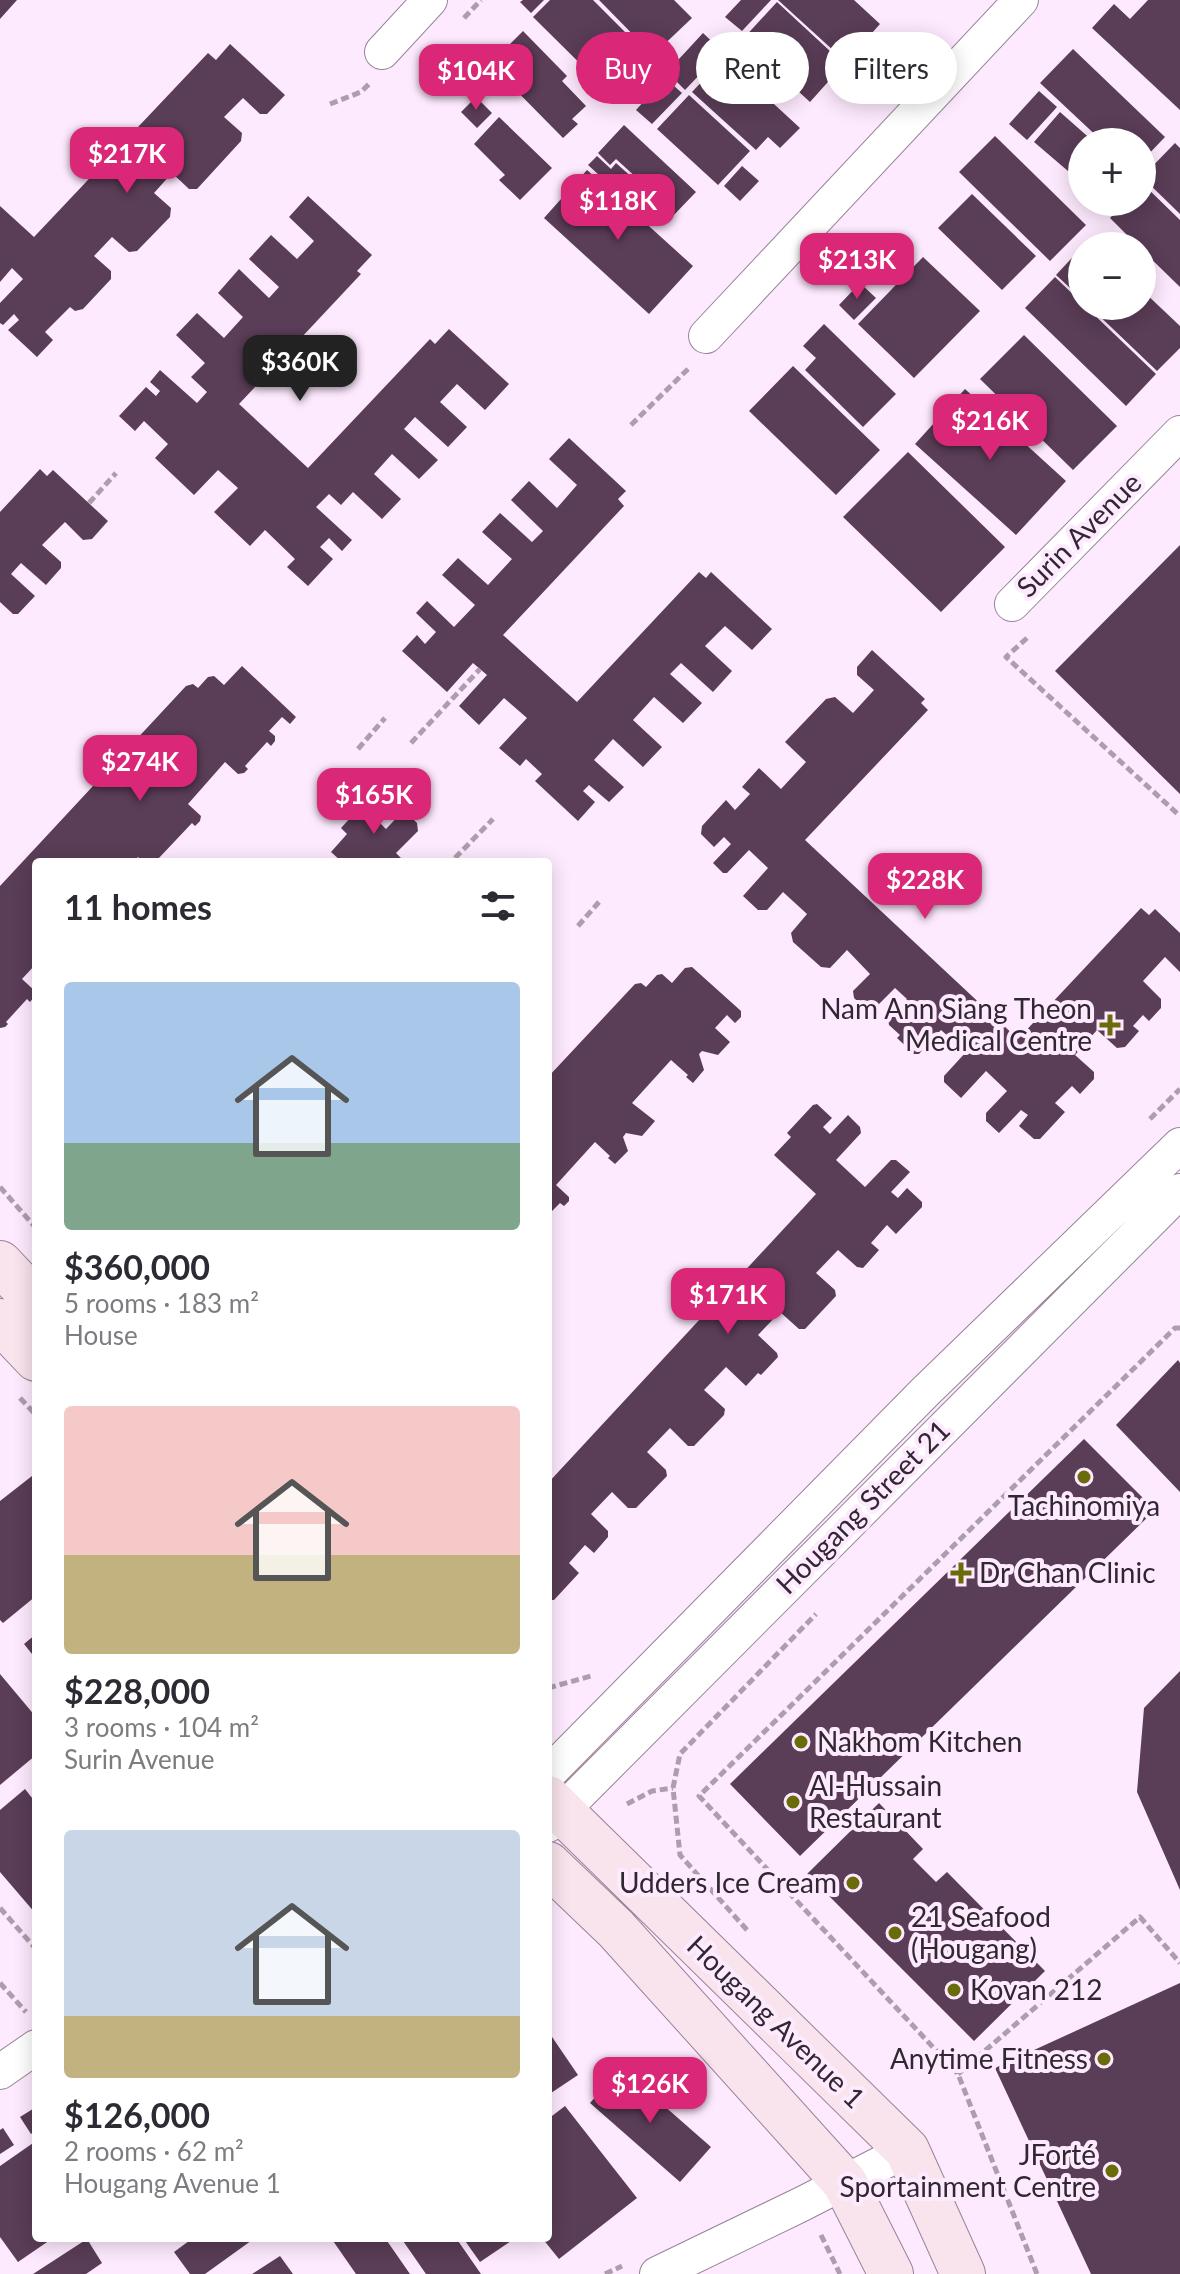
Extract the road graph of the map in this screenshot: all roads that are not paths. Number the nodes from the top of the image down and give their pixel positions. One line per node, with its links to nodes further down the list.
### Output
1 (430, 0): 3 (street)
2 (1021, 0): 4 (street)
3 (382, 52)
4 (706, 336)
5 (1180, 433): 6 (street, Surin Avenue)
6 (1012, 604)
7 (1180, 1145): 13 (street, Hougang Street 21)
8 (1180, 1191): 14 (street, Hougang Street 21)
9 (0, 1263): 10 (main road)
10 (32, 1297)
11 (0, 1321): 12 (main road)
12 (32, 1355)
13 (552, 1801)
14 (552, 1801)
15 (552, 1803): 19 (main road, Hougang Avenue 1)
16 (552, 1868): 20 (main road, Hougang Avenue 1)
17 (32, 2050): 18 (street)
18 (0, 2072)
19 (907, 2150): 20 (street); 23 (main road, Hougang Avenue 1)
20 (845, 2183): 21 (street); 22 (main road, Hougang Avenue 1)
21 (657, 2274)
22 (891, 2274)
23 (963, 2274)

